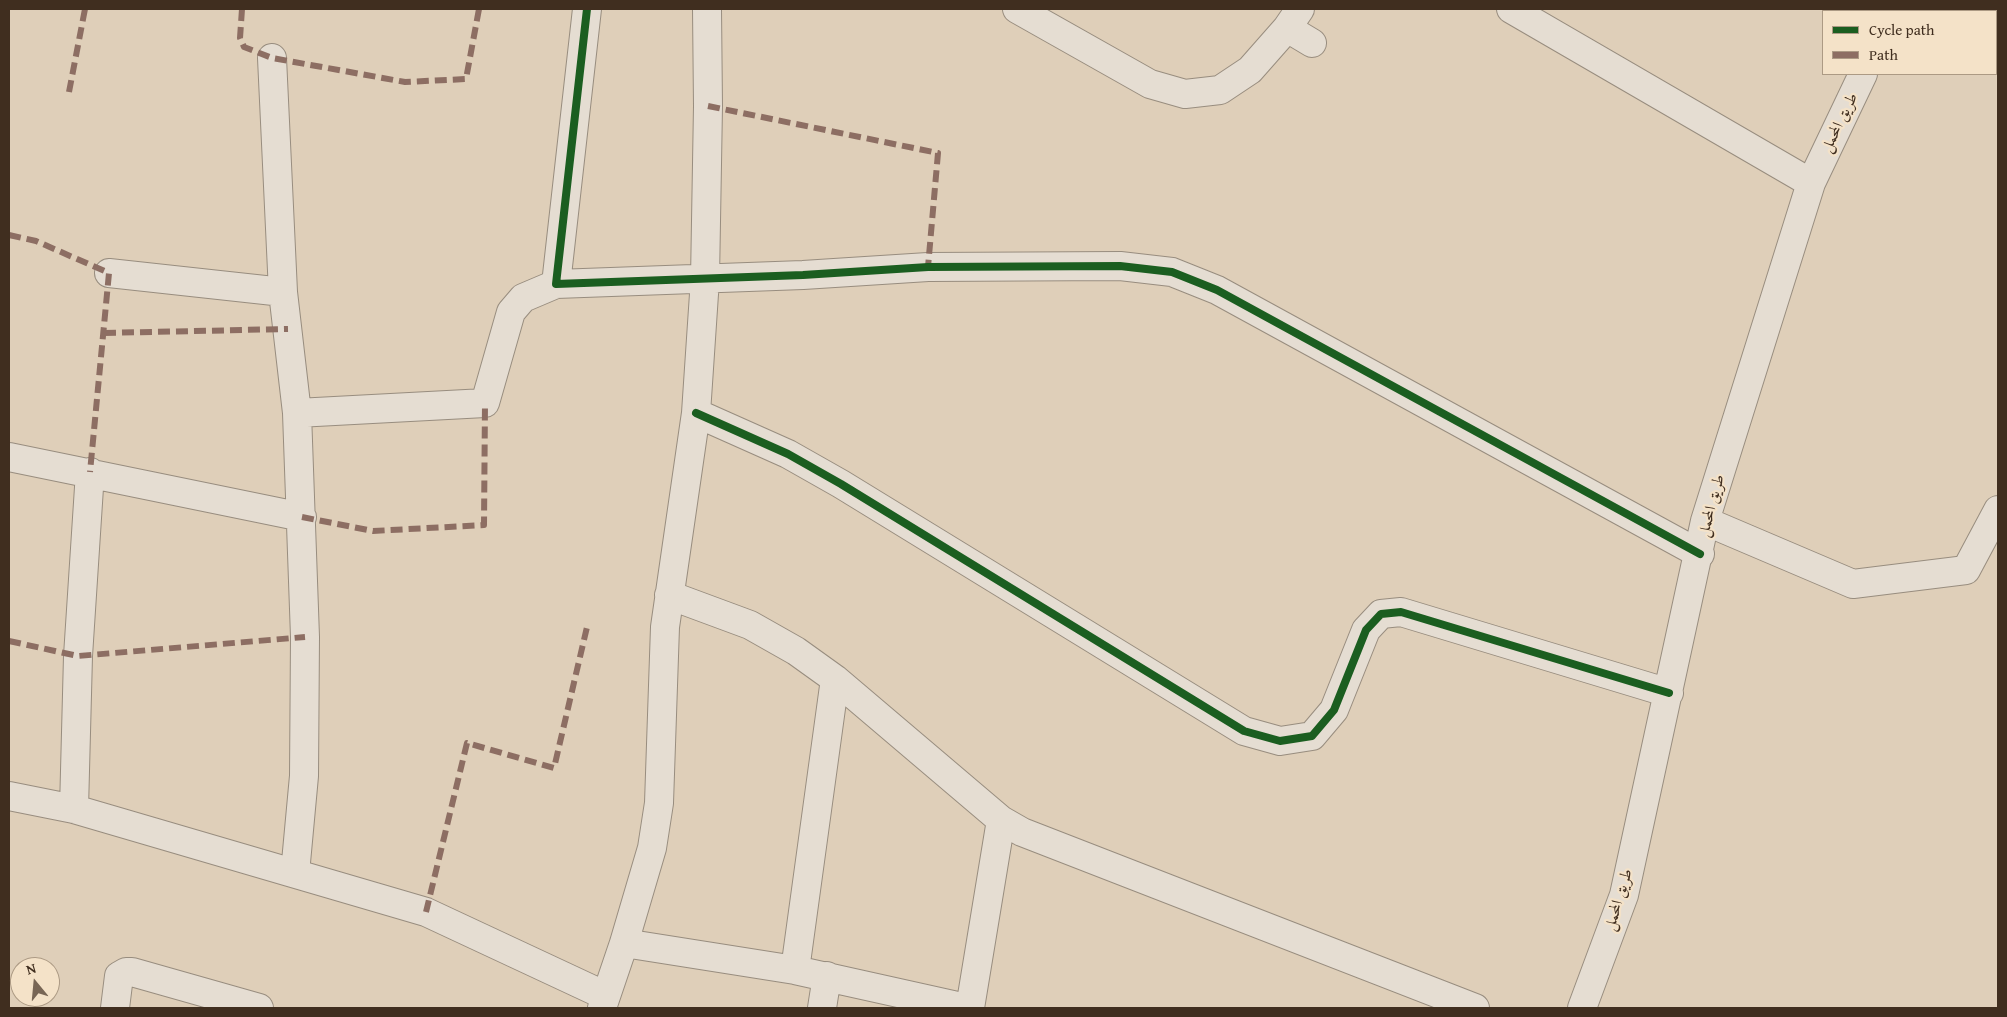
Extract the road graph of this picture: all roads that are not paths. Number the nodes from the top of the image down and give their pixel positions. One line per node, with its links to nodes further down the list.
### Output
1 (587, 9): 12 (street)
2 (707, 9): 11 (street)
3 (1017, 9): 5 (street)
4 (1511, 9): 9 (street)
5 (1293, 18): 6 (street)
6 (1312, 44)
7 (272, 58): 13 (street)
8 (1863, 75): 9 (street, طريق المحمل)
9 (1811, 183): 20 (street, طريق المحمل)
10 (109, 273): 13 (street)
11 (705, 279): 12 (street); 15 (street); 21 (street)
12 (556, 284): 14 (street)
13 (283, 292): 14 (street)
14 (297, 413): 19 (street)
15 (696, 413): 22 (street); 24 (street)
16 (9, 456): 17 (street)
17 (90, 472): 19 (street); 26 (street)
18 (1998, 510): 20 (street)
19 (302, 516): 28 (street)
20 (1706, 522): 21 (street, طريق المحمل)
21 (1700, 554): 24 (street, طريق المحمل)
22 (669, 595): 23 (street); 29 (street)
23 (835, 679): 27 (street); 30 (street)
24 (1669, 693): 38 (street, طريق المحمل)
25 (9, 796): 26 (street)
26 (74, 809): 28 (street)
27 (1002, 820): 36 (street); 37 (street)
28 (295, 873): 32 (street)
29 (624, 943): 30 (street); 32 (street)
30 (795, 970): 31 (street)
31 (827, 976): 35 (street); 36 (street)
32 (604, 1002)
33 (115, 1008): 34 (street)
34 (260, 1008)
35 (822, 1008)
36 (968, 1008)
37 (1475, 1008)
38 (1582, 1008)

